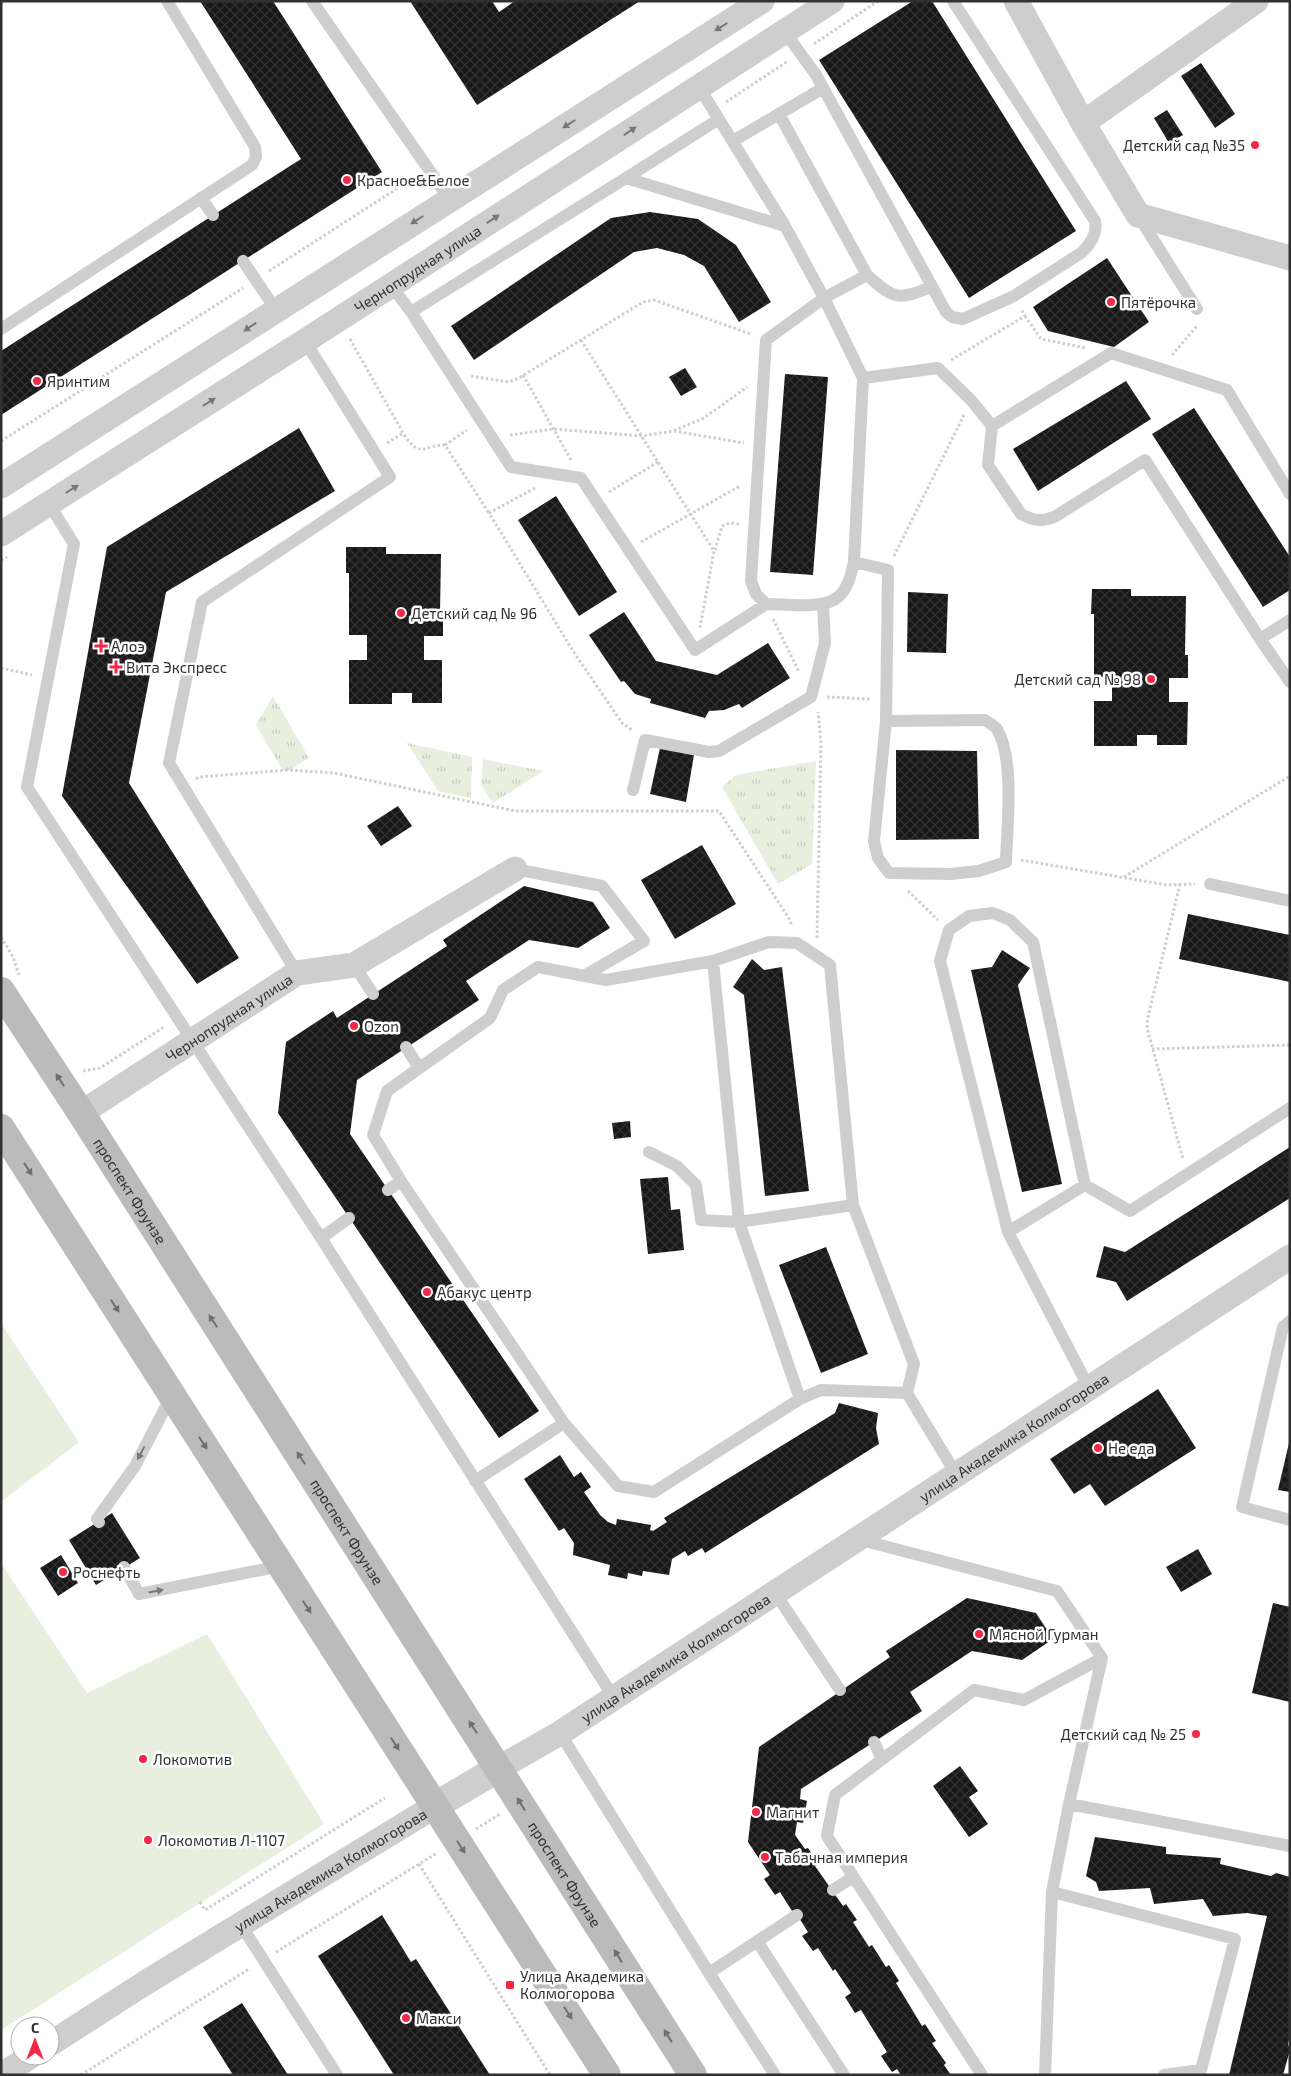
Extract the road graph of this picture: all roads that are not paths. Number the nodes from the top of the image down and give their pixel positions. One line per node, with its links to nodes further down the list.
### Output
1 (167, 1): 16 (lane)
2 (312, 1): 17 (lane)
3 (762, 1): 17 (street, one-way to 17)
4 (832, 1): 8 (street, Чернопрудная улица)
5 (953, 1): 25 (lane)
6 (1016, 1): 13 (street)
7 (1256, 1): 13 (street)
8 (784, 32): 9 (street, Чернопрудная улица); 10 (lane)
9 (699, 87): 12 (lane); 24 (street, Чернопрудная улица, one-way to 9)
10 (823, 88): 11 (lane); 25 (lane)
11 (779, 114): 14 (lane); 23 (lane)
12 (719, 119): 14 (lane); 15 (lane)
13 (1083, 123): 18 (street)
14 (733, 141): 20 (lane)
15 (626, 178): 20 (lane); 29 (lane)
16 (201, 198): 19 (lane); 30 (lane)
17 (450, 200): 28 (street, one-way to 28)
18 (1138, 215): 21 (street); 27 (lane)
19 (213, 216)
20 (784, 226): 26 (lane)
21 (1290, 258)
22 (243, 261): 28 (lane)
23 (867, 275): 25 (lane); 26 (lane)
24 (392, 285): 29 (lane); 31 (street, Чернопрудная улица)
25 (931, 287)
26 (824, 298): 32 (lane); 39 (lane)
27 (1197, 309)
28 (276, 310): 34 (street, one-way to 34)
29 (411, 312): 39 (lane)
30 (1, 329)
31 (305, 341): 36 (street, Чернопрудная улица, one-way to 31); 51 (lane)
32 (863, 378): 33 (lane); 38 (lane)
33 (992, 426): 35 (lane); 42 (lane)
34 (1, 486)
35 (1290, 494)
36 (49, 504): 37 (street, Чернопрудная улица); 55 (lane)
37 (1, 534)
38 (854, 562): 40 (lane); 44 (lane)
39 (766, 604): 40 (lane)
40 (823, 605): 45 (lane)
41 (1290, 620): 42 (lane)
42 (1260, 639): 43 (lane)
43 (1290, 682)
44 (886, 721): 44 (lane)
45 (633, 790)
46 (515, 869): 50 (street, Чернопрудная улица); 52 (lane)
47 (1210, 884): 48 (lane)
48 (1290, 901)
49 (713, 961): 52 (lane); 65 (lane); 67 (lane)
50 (354, 965): 51 (street, Чернопрудная улица); 54 (lane)
51 (296, 973): 55 (street, Чернопрудная улица)
52 (584, 976): 57 (lane)
53 (11, 986): 59 (main road, проспект Фрунзе, one-way to 53)
54 (374, 994)
55 (192, 1040): 59 (street, Чернопрудная улица); 69 (lane)
56 (406, 1047): 57 (lane)
57 (419, 1068): 62 (lane)
58 (1290, 1108): 63 (lane)
59 (81, 1113): 91 (main road, проспект Фрунзе, one-way to 59)
60 (1, 1128): 74 (main road, one-way to 74)
61 (649, 1152): 67 (lane)
62 (401, 1181): 64 (lane); 76 (lane)
63 (1085, 1185): 68 (lane); 68 (lane)
64 (388, 1190)
65 (853, 1205): 67 (lane); 73 (lane)
66 (349, 1218): 69 (lane)
67 (739, 1222): 75 (lane)
68 (1008, 1232): 72 (lane)
69 (320, 1238): 78 (lane)
70 (1290, 1257): 72 (street, улица Академика Колмогорова)
71 (1290, 1321): 79 (lane)
72 (1089, 1388): 77 (street, улица Академика Колмогорова)
73 (907, 1393): 75 (lane); 77 (lane)
74 (172, 1395): 80 (lane, one-way to 80); 82 (main road, one-way to 82)
75 (800, 1399): 76 (lane)
76 (564, 1423): 78 (lane)
77 (956, 1474): 81 (street, улица Академика Колмогорова)
78 (475, 1481): 87 (lane)
79 (1290, 1520)
80 (98, 1522)
81 (857, 1539): 84 (street, улица Академика Колмогорова); 85 (lane)
82 (281, 1566): 83 (lane, one-way to 82); 93 (main road, one-way to 93)
83 (124, 1567)
84 (775, 1593): 86 (lane); 87 (street, улица Академика Колмогорова)
85 (1102, 1658): 90 (lane); 92 (lane)
86 (840, 1690)
87 (614, 1698): 88 (street, улица Академика Колмогорова)
88 (560, 1733): 91 (street, улица Академика Колмогорова); 101 (lane)
89 (874, 1742): 90 (lane)
90 (882, 1758): 95 (lane)
91 (499, 1768): 93 (street, улица Академика Колмогорова); 107 (main road, проспект Фрунзе, one-way to 91)
92 (1069, 1804): 94 (lane); 97 (lane)
93 (434, 1806): 99 (street, улица Академика Колмогорова); 106 (main road, one-way to 106)
94 (1290, 1846)
95 (853, 1877): 96 (lane); 110 (lane)
96 (833, 1890)
97 (1052, 1892): 111 (lane); 112 (lane)
98 (797, 1915): 100 (lane)
99 (240, 1925): 102 (street, улица Академика Колмогорова); 105 (lane)
100 (757, 1941): 101 (lane); 109 (lane)
101 (709, 1973): 108 (lane)
102 (60, 2038)
103 (16, 2066): 104 (street)
104 (2, 2075)
105 (338, 2075)
106 (608, 2075)
107 (693, 2075)
108 (775, 2075)
109 (844, 2075)
110 (982, 2075)
111 (1044, 2075)
112 (1164, 2075)

